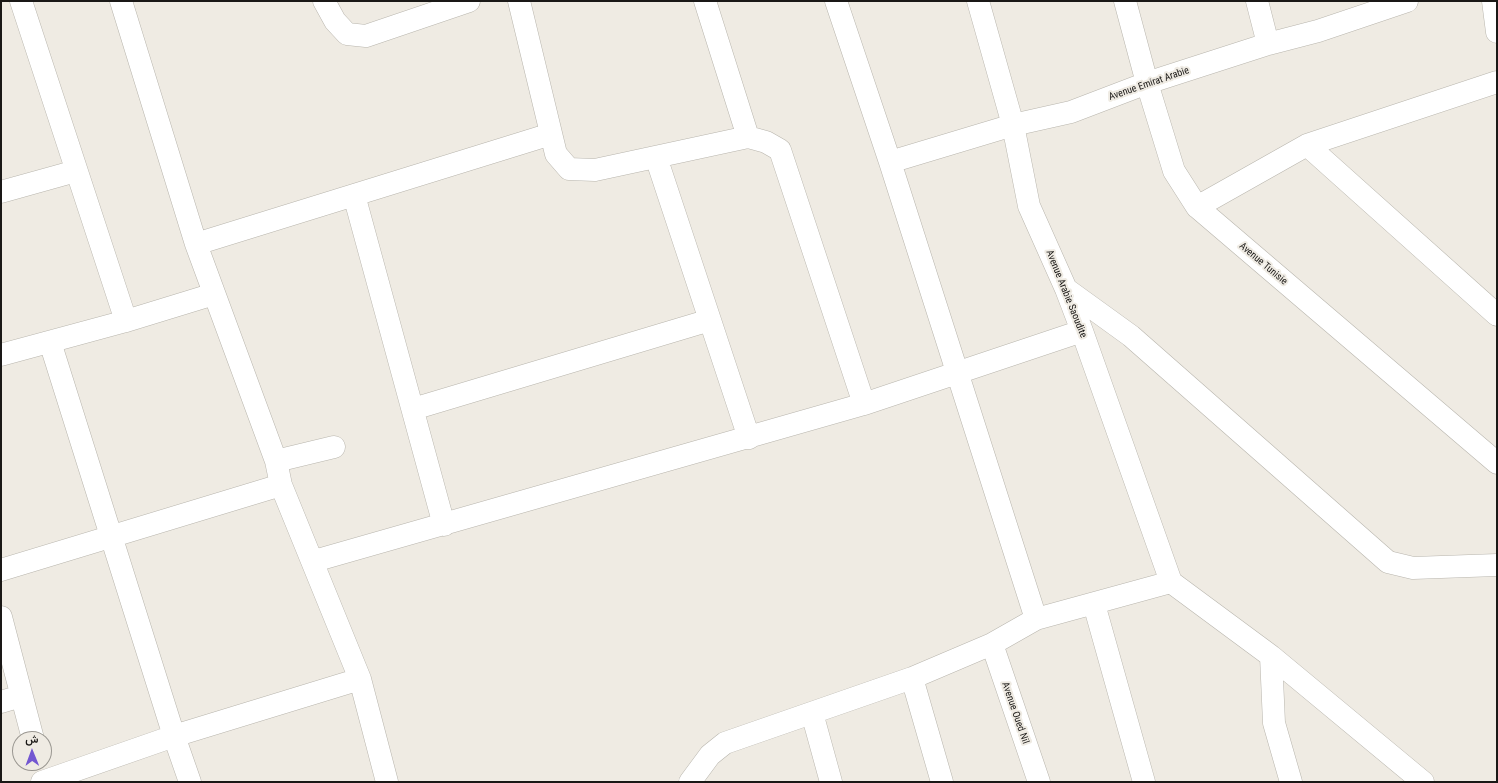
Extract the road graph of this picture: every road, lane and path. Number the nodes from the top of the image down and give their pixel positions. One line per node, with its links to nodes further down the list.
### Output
1 (21, 1): 24 (street)
2 (121, 1): 28 (street)
3 (324, 1): 4 (street)
4 (469, 1)
5 (519, 1): 19 (street)
6 (705, 1): 20 (street)
7 (836, 1): 23 (street)
8 (978, 1): 18 (street, Avenue Arabie Saoudite)
9 (1125, 1): 17 (street, Avenue Tunisie)
10 (1257, 1): 15 (street)
11 (1407, 1): 13 (street, Avenue Emirat Arabie)
12 (1493, 1): 14 (street)
13 (1384, 4): 15 (street, Avenue Emirat Arabie)
14 (1497, 32)
15 (1268, 44): 17 (street, Avenue Emirat Arabie)
16 (1497, 82): 21 (street)
17 (1147, 84): 18 (street, Avenue Emirat Arabie); 27 (street, Avenue Tunisie)
18 (1013, 124): 23 (street, Avenue Emirat Arabie); 29 (street, Avenue Arabie Saoudite)
19 (551, 134): 22 (street); 26 (street)
20 (748, 137): 22 (street); 38 (street)
21 (1306, 145): 27 (street); 31 (street)
22 (656, 157): 32 (street)
23 (890, 162): 37 (street)
24 (76, 171): 25 (street); 33 (street)
25 (1, 192)
26 (354, 195): 28 (street); 39 (street)
27 (1197, 207): 43 (street, Avenue Tunisie)
28 (196, 244): 30 (street)
29 (1066, 289): 34 (street, Avenue Arabie Saoudite); 48 (street)
30 (214, 294): 33 (street); 42 (street)
31 (1497, 315)
32 (710, 320): 39 (street); 40 (street)
33 (126, 321): 35 (street)
34 (1082, 331): 37 (street); 50 (street, Avenue Arabie Saoudite)
35 (50, 342): 36 (street); 46 (street)
36 (1, 355)
37 (957, 372): 38 (street); 53 (street)
38 (864, 404): 40 (street)
39 (414, 409): 45 (street)
40 (749, 438): 45 (street)
41 (334, 448): 42 (street)
42 (276, 461): 44 (street)
43 (1497, 463)
44 (281, 485): 46 (street); 47 (street)
45 (444, 525): 47 (street)
46 (110, 537): 49 (street); 61 (street)
47 (314, 561): 57 (street)
48 (1497, 565)
49 (1, 570)
50 (1171, 582): 51 (street); 55 (street)
51 (1094, 604): 53 (street); 69 (street)
52 (1, 617): 58 (street)
53 (1036, 619): 54 (street)
54 (992, 644): 56 (street); 68 (street, Avenue Oued Nil)
55 (1271, 656): 70 (street); 71 (street)
56 (912, 678): 59 (street); 67 (street)
57 (360, 679): 61 (street); 64 (street)
58 (11, 699): 60 (street)
59 (812, 713): 65 (street); 66 (street)
60 (29, 731)
61 (174, 736): 62 (street); 63 (street)
62 (43, 777)
63 (190, 782)
64 (387, 782)
65 (690, 782)
66 (831, 782)
67 (942, 782)
68 (1039, 782)
69 (1144, 782)
70 (1291, 782)
71 (1423, 782)

